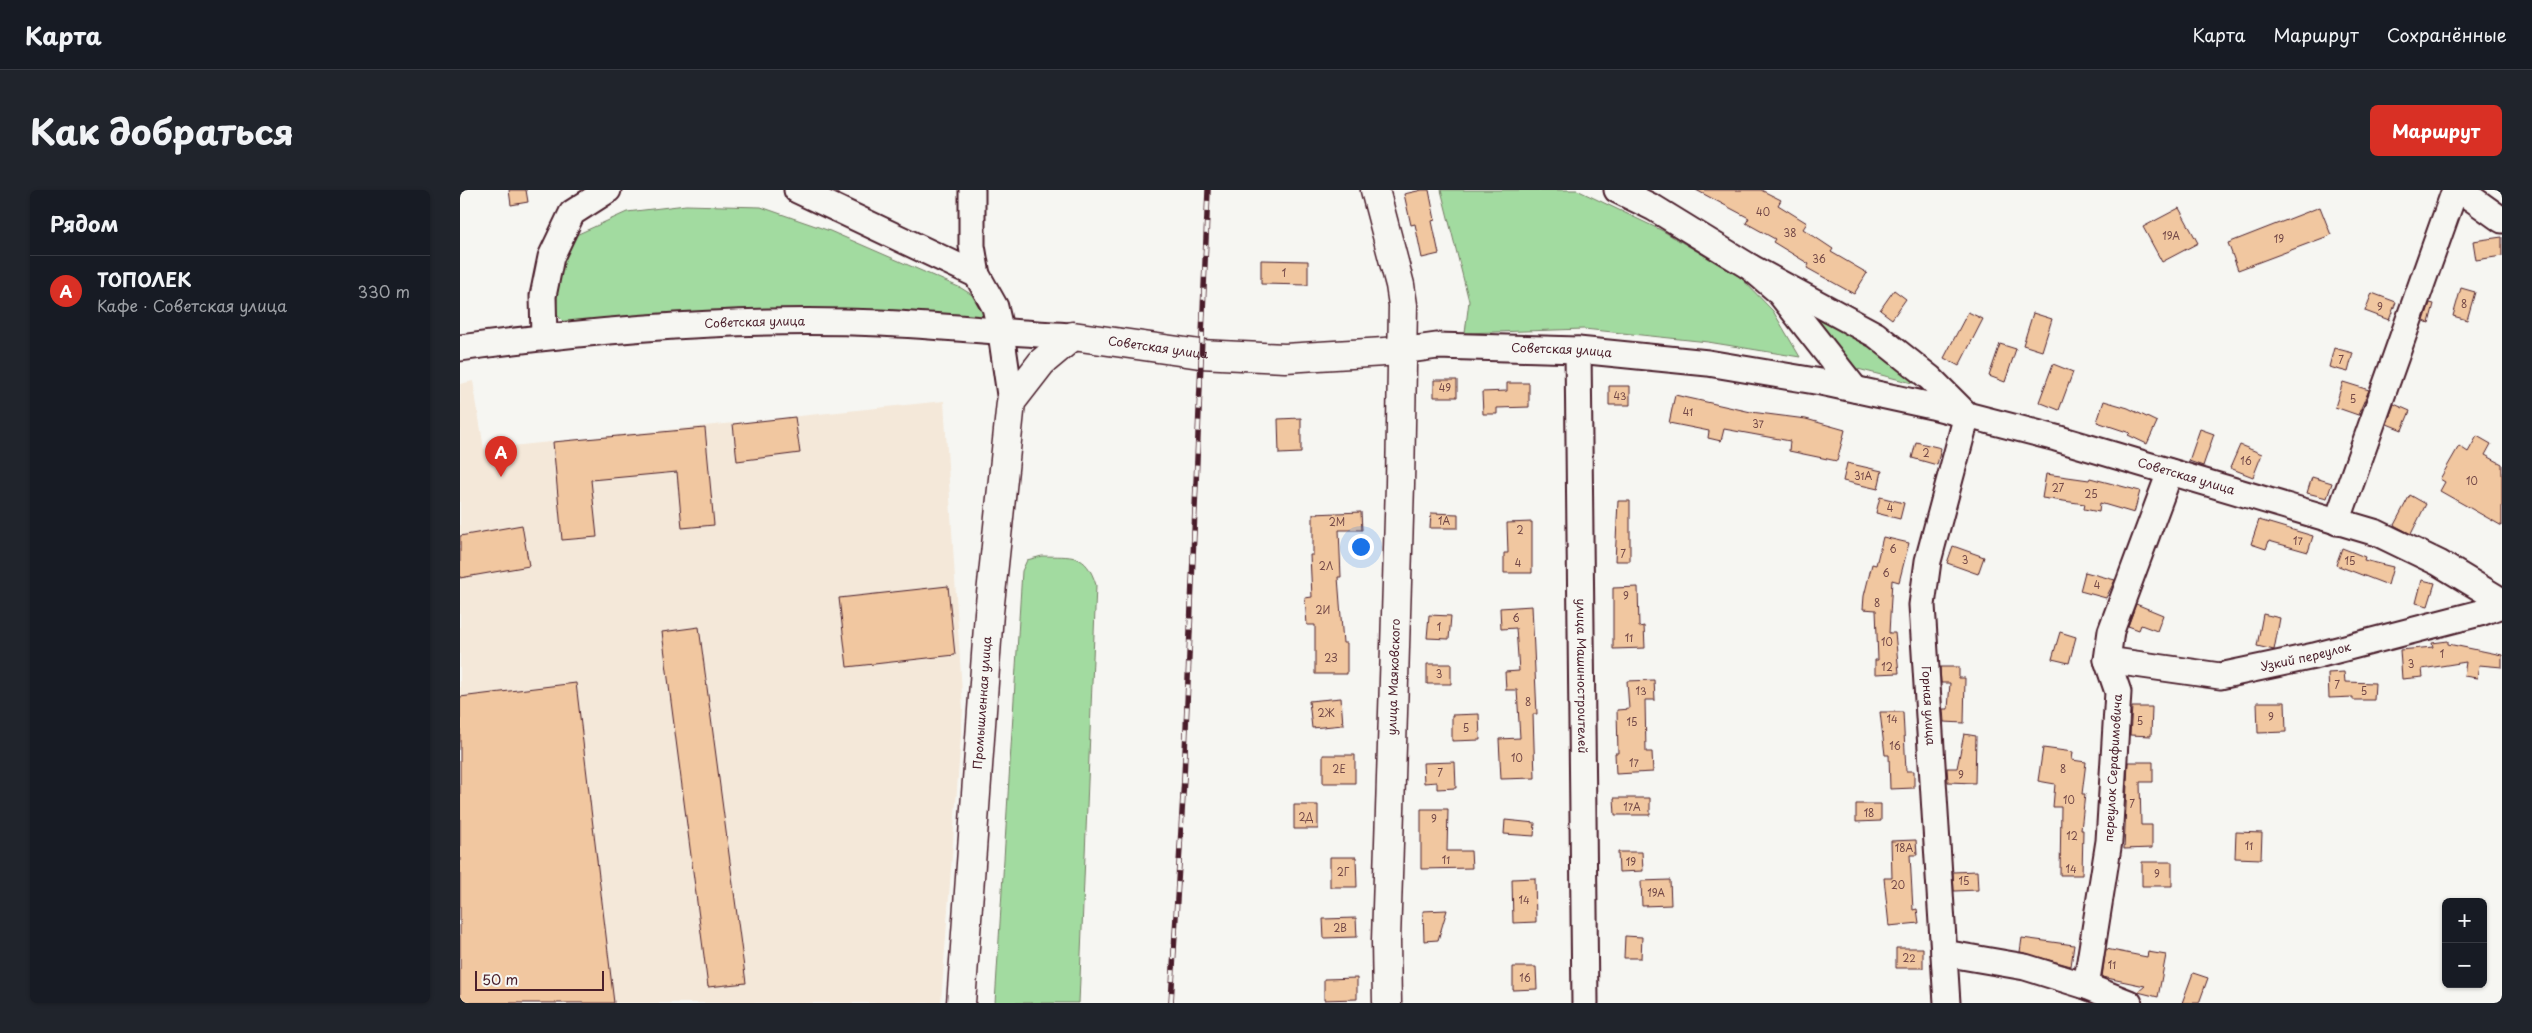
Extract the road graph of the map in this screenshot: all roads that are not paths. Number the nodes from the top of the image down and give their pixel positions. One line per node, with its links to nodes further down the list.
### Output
1 (590, 190): 10 (street)
2 (608, 190): 10 (street)
3 (972, 190): 13 (street)
4 (1375, 190): 19 (main road, улица Маяковского)
5 (1617, 190): 9 (street)
6 (2455, 190): 24 (street)
7 (2460, 190): 11 (street)
8 (796, 191): 13 (street)
9 (1660, 199): 12 (street)
10 (572, 212): 16 (street)
11 (2502, 220)
12 (1750, 267): 20 (street); 22 (street)
13 (976, 275): 14 (street, Промышленная улица)
14 (1001, 333): 15 (street, Советская улица); 16 (street, Советская улица); 21 (street, Промышленная улица)
15 (1073, 336): 19 (main road, Советская улица); 21 (main road)
16 (544, 337): 17 (street, Советская улица)
17 (460, 348)
18 (1578, 350): 19 (street, Советская улица); 20 (street, Советская улица); 32 (street, улица Машиностроителей)
19 (1401, 351): 31 (main road, улица Маяковского)
20 (1855, 389): 22 (street, Советская улица)
21 (1010, 402): 30 (main road, Промышленная улица)
22 (1967, 415): 23 (street, Советская улица); 28 (street, Горная улица)
23 (2170, 472): 24 (street, Советская улица); 27 (street, переулок Серафимовича)
24 (2337, 522): 25 (street, Советская улица)
25 (2502, 601)
26 (2502, 605): 27 (street, Узкий переулок)
27 (2107, 660): 29 (street, переулок Серафимовича)
28 (1944, 953): 29 (street); 33 (street, Горная улица)
29 (2086, 986): 34 (street)
30 (961, 1003)
31 (1387, 1003)
32 (1585, 1003)
33 (1947, 1003)
34 (2129, 1003)

